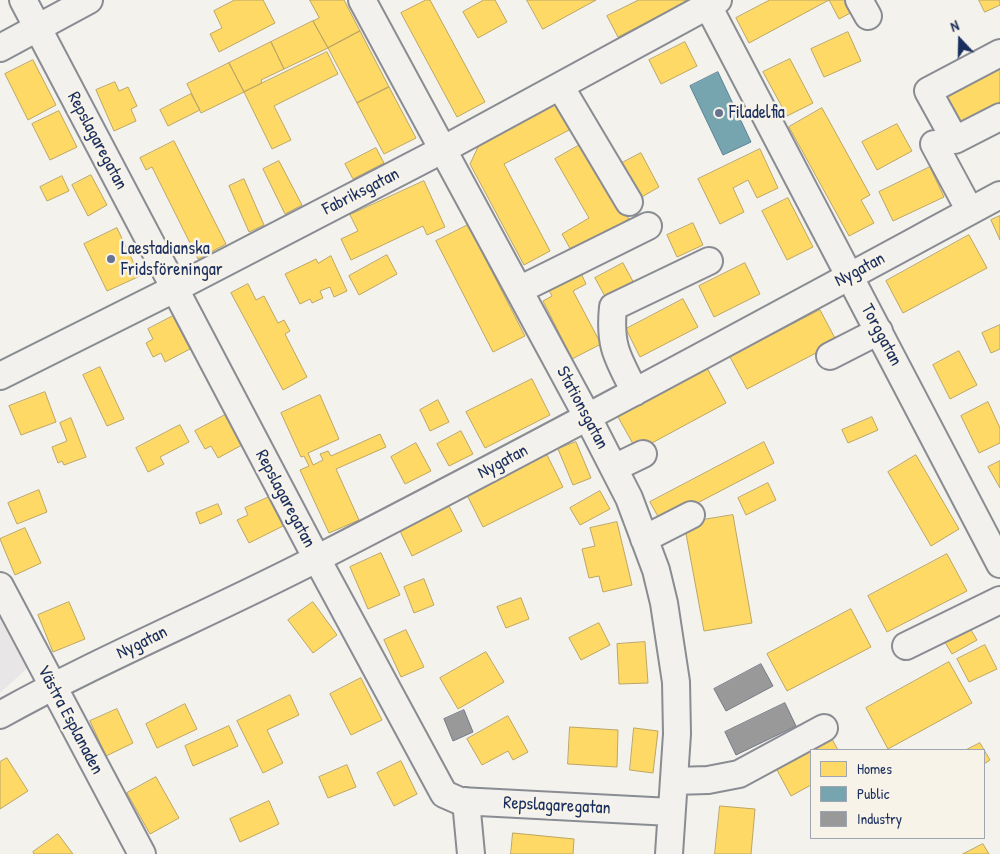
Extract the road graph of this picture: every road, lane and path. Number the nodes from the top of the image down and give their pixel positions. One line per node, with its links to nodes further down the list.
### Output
1 (23, 0): 5 (street, Repslagaregatan)
2 (89, 0): 5 (street)
3 (362, 0): 11 (street, Stationsgatan)
4 (710, 2): 8 (street, Fabriksgatan); 17 (street, Torggatan)
5 (37, 28): 6 (street); 18 (street, Repslagaregatan)
6 (0, 48)
7 (1000, 53): 9 (street)
8 (560, 86): 11 (street, Fabriksgatan); 13 (street)
9 (1000, 117)
10 (934, 144): 14 (street)
11 (444, 149): 18 (street, Fabriksgatan); 19 (street, Stationsgatan)
12 (1000, 194): 14 (street, Nygatan)
13 (629, 202)
14 (970, 211): 17 (street, Nygatan)
15 (648, 226): 19 (street)
16 (709, 261): 23 (street)
17 (850, 276): 20 (street, Torggatan); 23 (street, Nygatan)
18 (174, 289): 22 (street, Fabriksgatan); 29 (street, Repslagaregatan)
19 (519, 290): 24 (street, Stationsgatan)
20 (879, 331): 21 (street); 30 (street, Torggatan)
21 (830, 356)
22 (0, 376)
23 (635, 392): 24 (street, Nygatan)
24 (588, 418): 26 (street, Stationsgatan); 29 (street, Nygatan)
25 (642, 454): 26 (street)
26 (614, 468): 28 (street, Stationsgatan)
27 (691, 515): 28 (street)
28 (644, 540): 37 (street, Stationsgatan)
29 (317, 559): 34 (street, Nygatan); 38 (street, Repslagaregatan)
30 (1000, 564)
31 (0, 586): 34 (street, Västra Esplanaden)
32 (1000, 600): 33 (street)
33 (906, 646)
34 (52, 687): 35 (street, Nygatan); 40 (street, Västra Esplanaden)
35 (0, 715)
36 (824, 728): 37 (street)
37 (674, 781): 39 (street, Stationsgatan)
38 (466, 801): 39 (street, Repslagaregatan); 41 (street)
39 (671, 812): 42 (street, Stationsgatan)
40 (142, 854)
41 (471, 854)
42 (670, 854)

